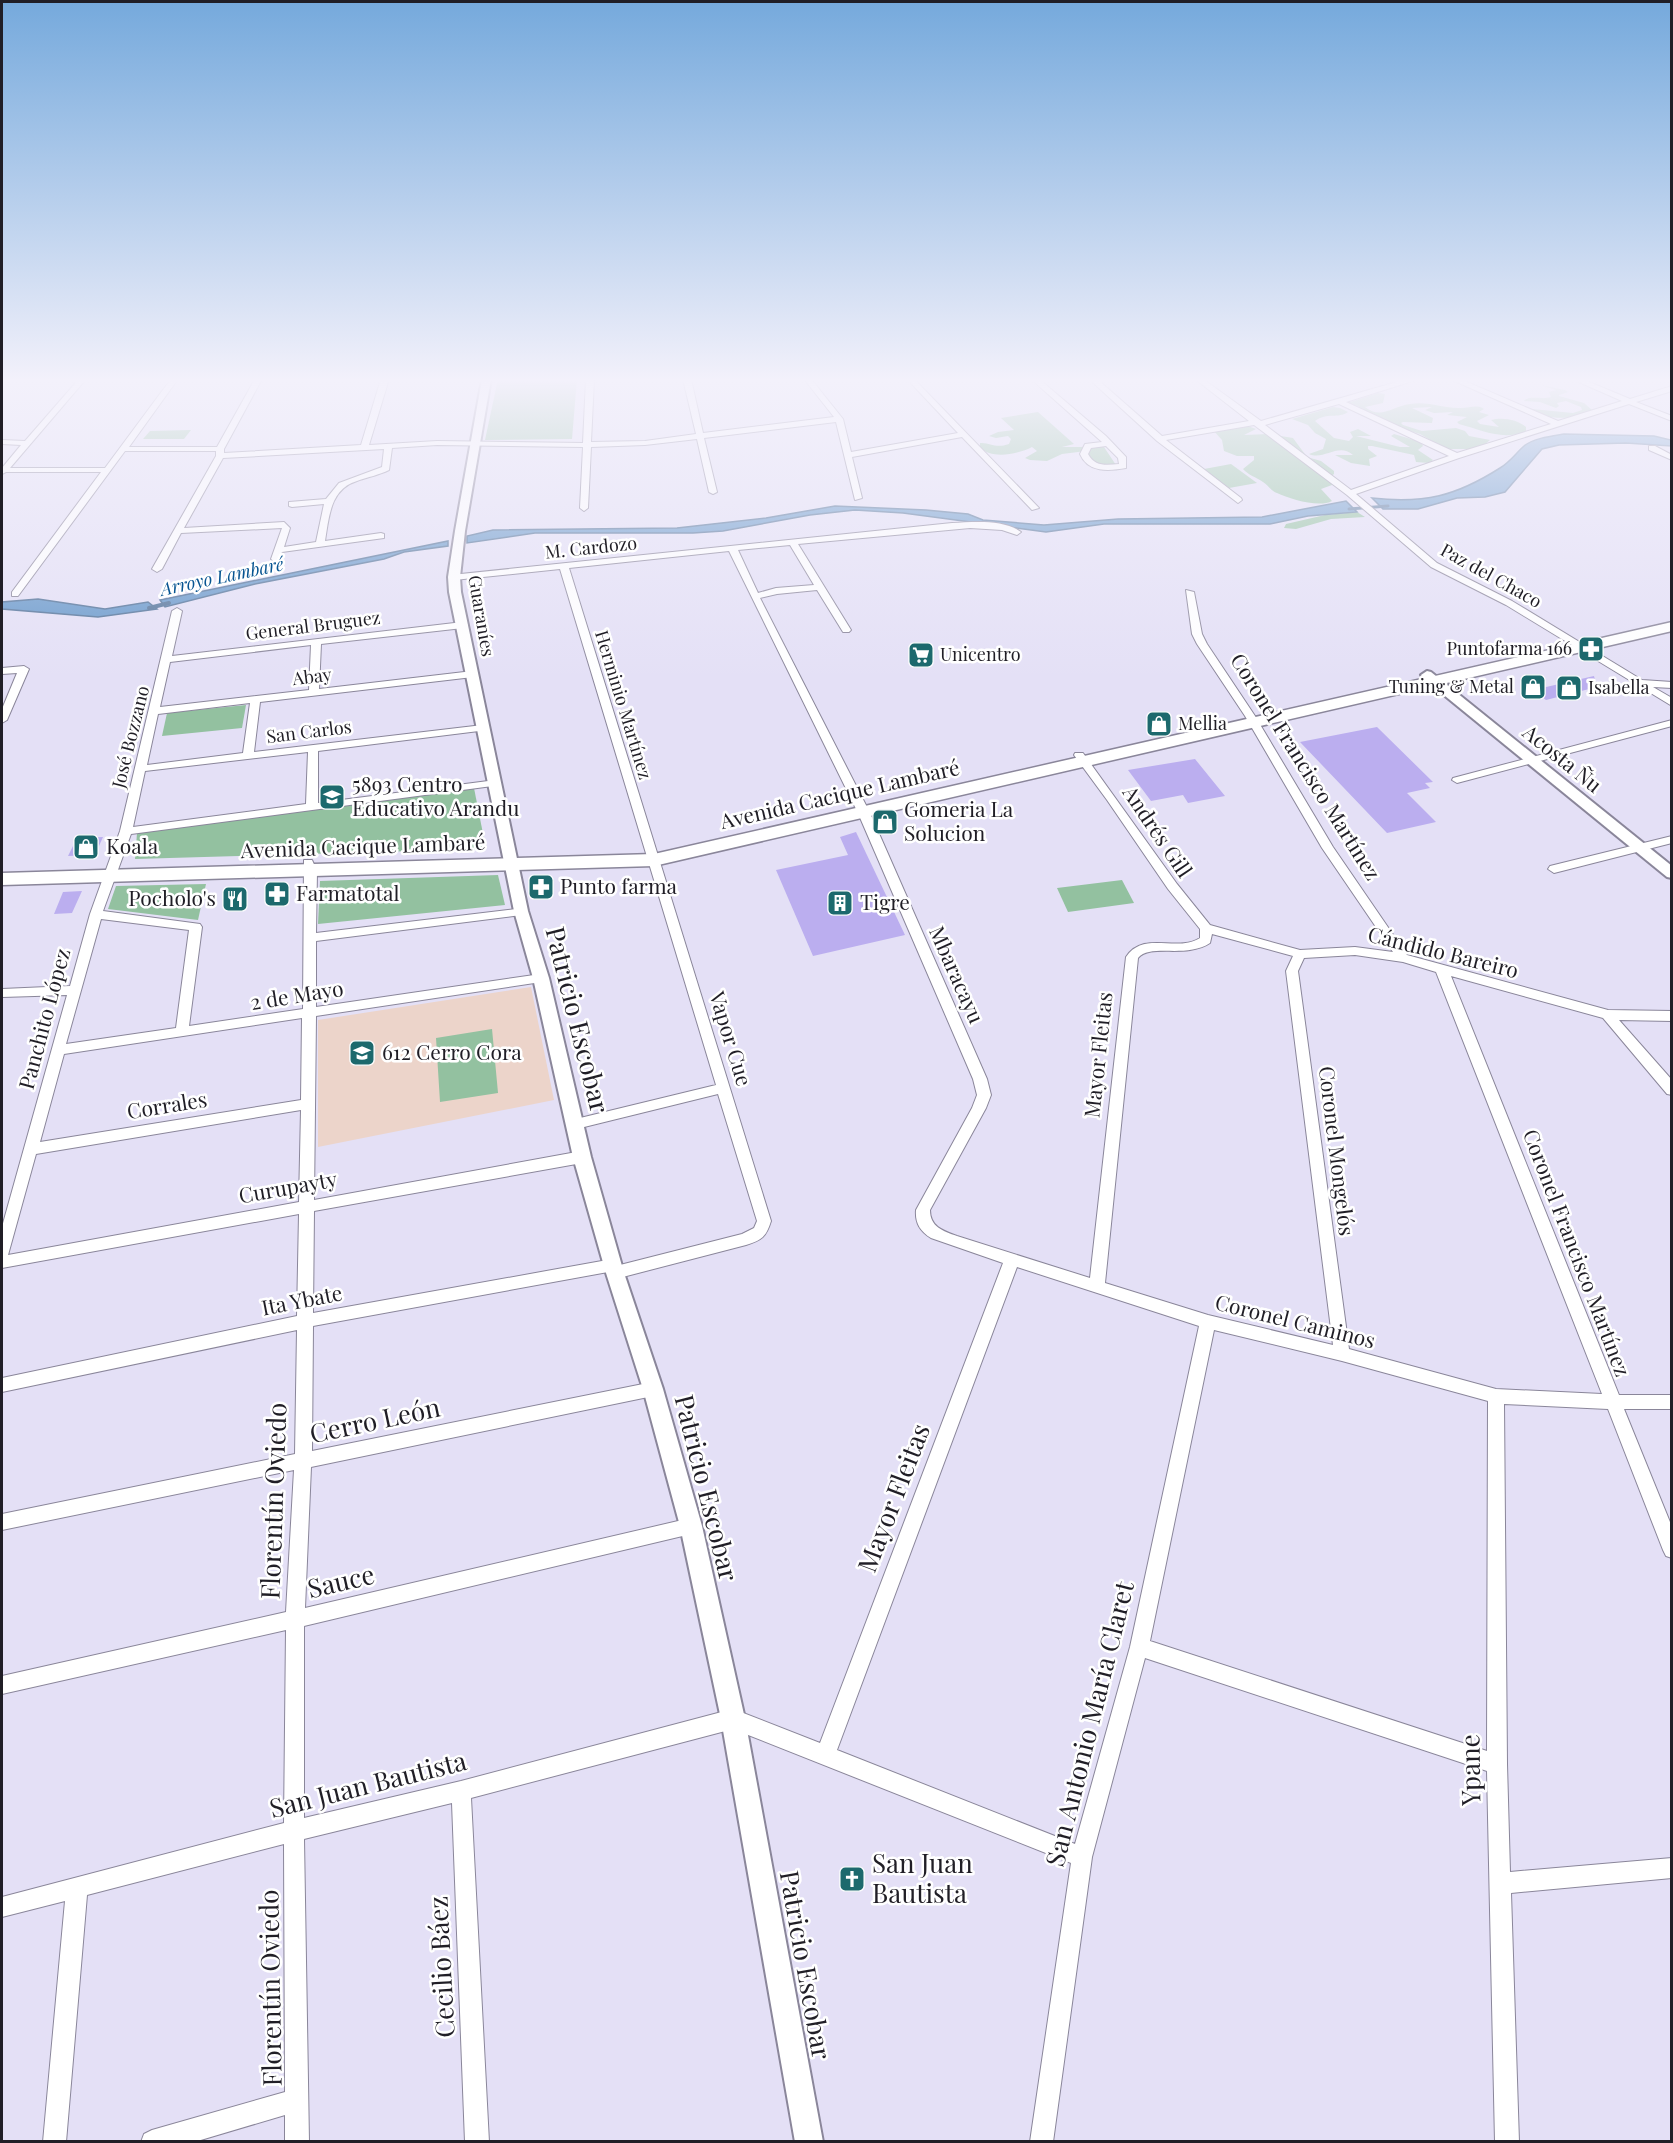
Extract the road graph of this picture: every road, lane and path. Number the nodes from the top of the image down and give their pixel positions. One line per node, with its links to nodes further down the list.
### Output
1 (100, 479): 33 (street)
2 (206, 479): 20 (street)
3 (354, 479): 16 (street)
4 (469, 479): 30 (street, Guaraníes)
5 (586, 479): 18 (street)
6 (710, 479): 12 (street)
7 (854, 479): 14 (street)
8 (1007, 479): 19 (street)
9 (1211, 479): 15 (street)
10 (1332, 479): 13 (street, Paz del Chaco)
11 (1393, 479): 13 (street)
12 (713, 492)
13 (1352, 494): 41 (street, Paz del Chaco)
14 (858, 498)
15 (1238, 500)
16 (328, 501): 17 (street); 24 (street)
17 (292, 504)
18 (585, 508)
19 (1035, 508)
20 (179, 531): 25 (street); 29 (street)
21 (1017, 532): 23 (street, M. Cardozo)
22 (381, 536): 24 (street)
23 (792, 541): 26 (street, M. Cardozo); 31 (street)
24 (320, 544): 25 (street)
25 (278, 549): 27 (street)
26 (733, 549): 28 (street, M. Cardozo); 34 (street, Mbaracayu)
27 (275, 559)
28 (564, 567): 30 (street, M. Cardozo); 68 (street, Herminio Martínez)
29 (157, 569)
30 (454, 577): 37 (street, Guaraníes)
31 (818, 587): 34 (street); 39 (street)
32 (1189, 591): 52 (street, Coronel Francisco Martínez)
33 (15, 594)
34 (755, 597): 64 (street, Mbaracayu)
35 (177, 611): 42 (street, José Bozzano)
36 (1671, 620): 41 (main road, Avenida Cacique Lambaré)
37 (463, 625): 40 (street, General Bruguez); 44 (street, Guaraníes)
38 (1671, 626): 41 (main road, Avenida Cacique Lambaré)
39 (846, 630)
40 (316, 643): 42 (street, General Bruguez); 48 (street)
41 (1575, 645): 45 (main road, Avenida Cacique Lambaré); 46 (street, Paz del Chaco)
42 (166, 659): 51 (street, José Bozzano)
43 (2, 671): 53 (street)
44 (473, 674): 48 (street, Abay); 55 (street, Guaraníes)
45 (1430, 678): 52 (main road, Avenida Cacique Lambaré); 59 (street, Acosta Ñu)
46 (1638, 682): 47 (street); 50 (street, Paz del Chaco)
47 (1671, 685)
48 (314, 693): 49 (street, Abay)
49 (255, 700): 51 (street, Abay); 57 (street)
50 (1671, 703)
51 (155, 711): 60 (street, José Bozzano)
52 (1252, 719): 58 (main road, Avenida Cacique Lambaré); 81 (street, Coronel Francisco Martínez)
53 (2, 720)
54 (1671, 723): 59 (street)
55 (483, 728): 56 (street, San Carlos); 62 (street, Guaraníes)
56 (313, 748): 57 (street, San Carlos); 63 (street)
57 (248, 756): 60 (street, San Carlos)
58 (1082, 758): 64 (main road, Avenida Cacique Lambaré); 78 (street, Andrés Gill)
59 (1531, 760): 61 (street); 67 (street, Acosta Ñu)
60 (139, 769): 65 (street, José Bozzano)
61 (1457, 780)
62 (496, 783): 63 (street); 69 (street, Guaraníes)
63 (312, 806): 65 (street)
64 (862, 808): 68 (main road, Avenida Cacique Lambaré); 98 (street, Mbaracayu)
65 (126, 831): 73 (street, José Bozzano)
66 (1671, 839): 67 (street)
67 (1639, 848): 71 (street); 74 (street, Acosta Ñu)
68 (653, 856): 69 (main road, Avenida Cacique Lambaré); 91 (street, Vapor Cue)
69 (512, 861): 70 (main road, Avenida Cacique Lambaré); 76 (street, Patricio Escobar)
70 (309, 867): 73 (main road, Avenida Cacique Lambaré); 79 (street, Florentín Oviedo)
71 (1554, 869)
72 (2, 871): 73 (main road, Avenida Cacique Lambaré)
73 (111, 872): 75 (main road, Avenida Cacique Lambaré); 77 (street, Panchito López)
74 (1671, 874)
75 (2, 879)
76 (521, 911): 79 (street); 83 (street, Patricio Escobar)
77 (96, 914): 84 (street, Panchito López); 89 (street)
78 (1206, 928): 80 (street, Cándido Bareiro); 104 (street, Mayor Fleitas)
79 (311, 938): 86 (street, Florentín Oviedo)
80 (1300, 954): 81 (street, Cándido Bareiro); 107 (street, Coronel Mongelós)
81 (1403, 958): 82 (street, Cándido Bareiro)
82 (1442, 970): 87 (street, Cándido Bareiro); 111 (street, Coronel Francisco Martínez)
83 (541, 978): 86 (street, 2 de Mayo); 94 (street, Patricio Escobar)
84 (75, 990): 85 (street); 90 (street, Panchito López)
85 (2, 993)
86 (309, 1013): 89 (street, 2 de Mayo); 93 (street, Florentín Oviedo)
87 (1608, 1015): 88 (street, Cándido Bareiro); 92 (street)
88 (1671, 1016)
89 (182, 1032): 90 (street, 2 de Mayo)
90 (58, 1050): 95 (street, Panchito López)
91 (723, 1088): 94 (street); 99 (street, Vapor Cue)
92 (1671, 1090)
93 (309, 1104): 95 (street, Corrales); 97 (street, Florentín Oviedo)
94 (576, 1124): 96 (street, Patricio Escobar)
95 (31, 1149): 100 (street, Panchito López)
96 (582, 1157): 97 (street, Curupayty); 103 (street, Patricio Escobar)
97 (307, 1205): 102 (street, Curupayty); 105 (street, Florentín Oviedo)
98 (923, 1222): 101 (street, Coronel Caminos)
99 (756, 1235): 103 (street, Ita Ybate)
100 (2, 1252)
101 (1012, 1259): 104 (street, Coronel Caminos); 121 (street, Mayor Fleitas)
102 (2, 1262)
103 (614, 1269): 105 (street, Ita Ybate); 109 (street, Patricio Escobar)
104 (1097, 1286): 106 (street, Coronel Caminos)
105 (306, 1321): 108 (street, Ita Ybate); 113 (street, Florentín Oviedo)
106 (1208, 1322): 107 (street, Coronel Caminos); 118 (street, San Antonio María Claret)
107 (1342, 1354): 110 (street, Coronel Caminos)
108 (2, 1385)
109 (653, 1389): 113 (street, Cerro León); 115 (street, Patricio Escobar)
110 (1496, 1396): 111 (street, Coronel Caminos); 122 (street, Ypane)
111 (1612, 1402): 112 (street, Coronel Caminos); 116 (street, Coronel Francisco Martínez)
112 (1671, 1402)
113 (303, 1462): 114 (street, Cerro León); 117 (street, Florentín Oviedo)
114 (2, 1522)
115 (691, 1526): 117 (street, Sauce); 120 (street, Patricio Escobar)
116 (1671, 1550)
117 (296, 1619): 119 (street, Sauce); 124 (street, Florentín Oviedo)
118 (1139, 1647): 122 (street); 125 (street, San Antonio María Claret)
119 (2, 1685)
120 (733, 1719): 121 (street); 123 (street, San Juan Bautista); 135 (street, Patricio Escobar)
121 (825, 1755): 125 (street)
122 (1497, 1764): 127 (street, Ypane)
123 (461, 1791): 124 (street, San Juan Bautista); 134 (street, Cecilio Báez)
124 (294, 1831): 128 (street, San Juan Bautista); 130 (street, Florentín Oviedo)
125 (1082, 1857): 136 (street, San Antonio María Claret)
126 (1671, 1868): 127 (street)
127 (1501, 1883): 137 (street, Ypane)
128 (77, 1886): 129 (street, San Juan Bautista); 131 (street)
129 (2, 1907)
130 (298, 2100): 132 (street); 133 (street, Florentín Oviedo)
131 (54, 2142)
132 (152, 2142)
133 (297, 2142)
134 (477, 2142)
135 (810, 2142)
136 (1041, 2142)
137 (1507, 2142)

